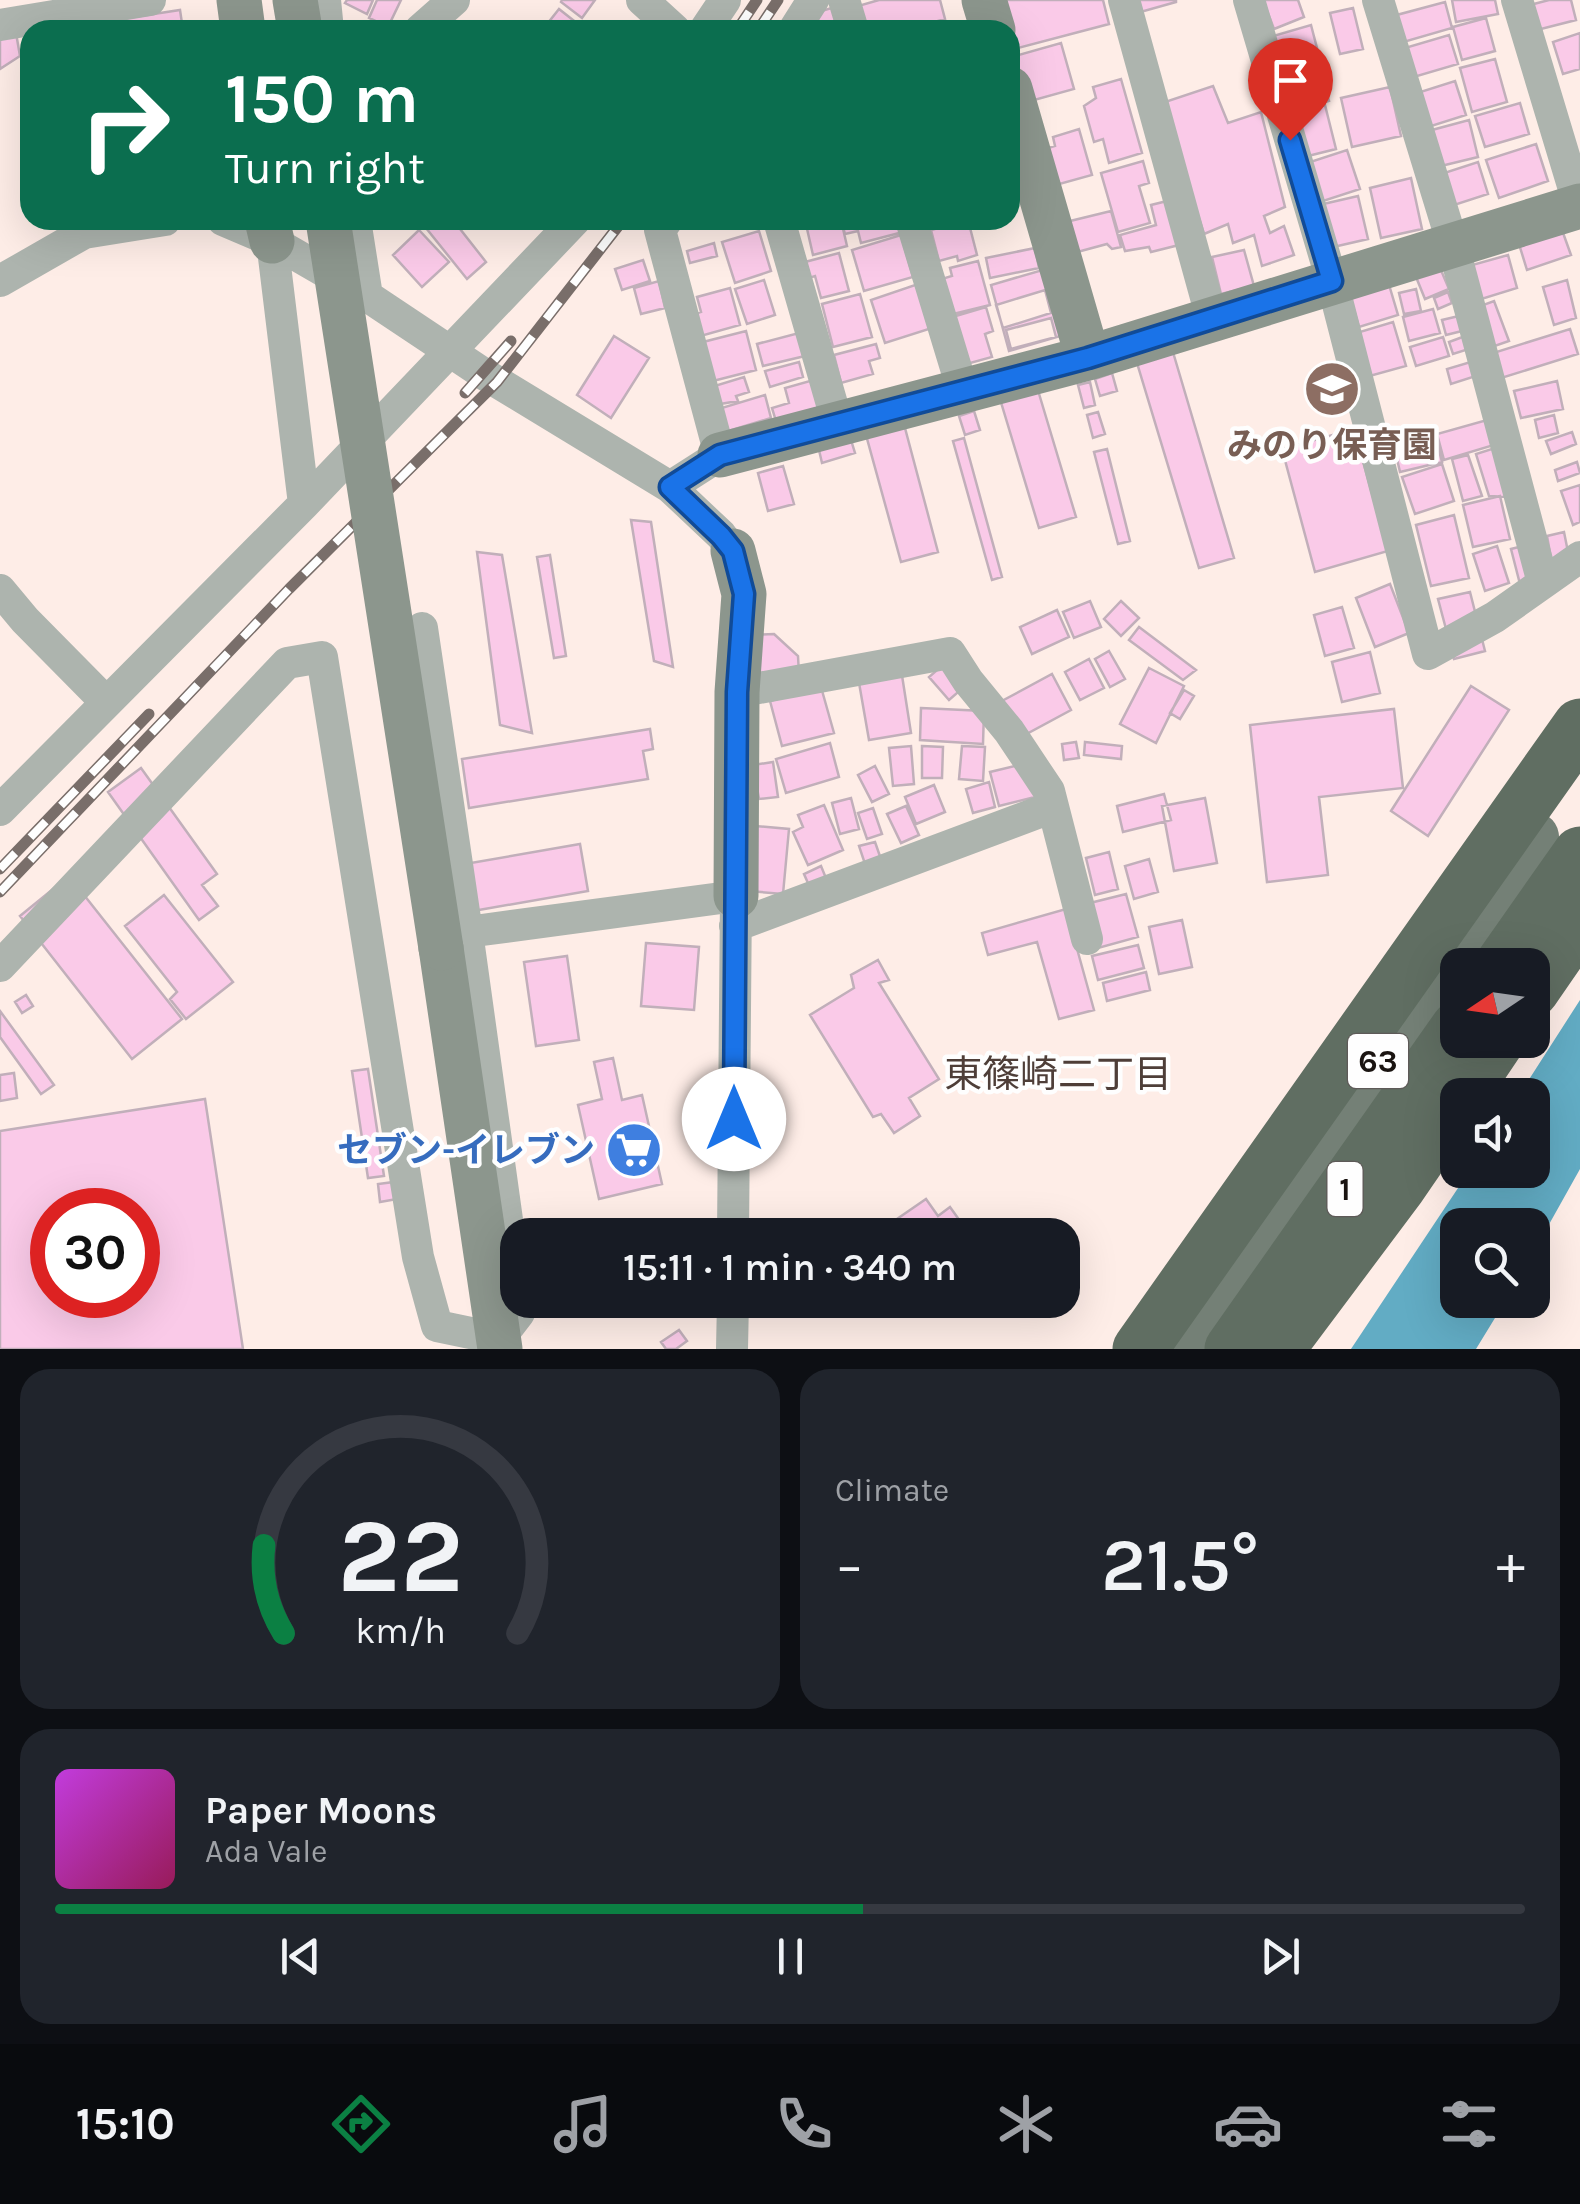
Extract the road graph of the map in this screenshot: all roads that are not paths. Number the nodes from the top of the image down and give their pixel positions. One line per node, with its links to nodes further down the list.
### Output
1 (150, 0): 8 (street)
2 (454, 0): 9 (street)
3 (642, 0): 10 (street)
4 (1124, 0): 25 (street)
5 (1250, 0): 23 (street)
6 (1378, 0): 21 (street)
7 (1517, 0): 12 (street)
8 (30, 20)
9 (431, 20)
10 (665, 20)
11 (1020, 123): 27 (street)
12 (1580, 208): 21 (street)
13 (107, 230): 22 (street)
14 (270, 230): 24 (street); 32 (street)
15 (330, 230): 49 (street, bridge)
16 (357, 230): 24 (street)
17 (565, 230): 26 (street)
18 (660, 230): 30 (street)
19 (782, 230): 29 (street)
20 (914, 230): 28 (street)
21 (1453, 245): 23 (street); 35 (street)
22 (0, 281)
23 (1332, 281): 25 (street); 35 (street)
24 (367, 296): 26 (street)
25 (1212, 319): 27 (street)
26 (449, 350): 31 (street); 32 (street)
27 (1088, 358): 28 (street)
28 (963, 391): 29 (street)
29 (838, 425): 30 (street)
30 (720, 455): 31 (street)
31 (670, 487): 33 (street)
32 (304, 504): 39 (street)
33 (733, 551): 38 (street)
34 (1580, 557): 35 (street)
35 (1543, 583)
36 (0, 590): 39 (street)
37 (422, 628): 49 (street)
38 (737, 692): 43 (street); 47 (street)
39 (106, 702): 44 (street)
40 (1580, 726): 62 (highway)
41 (1580, 772): 63 (main road, 63)
42 (1580, 782): 64 (highway, 1)
43 (1053, 807): 47 (street); 50 (street)
44 (0, 810)
45 (1580, 854): 51 (highway)
46 (1580, 871): 52 (main road)
47 (735, 911): 49 (street); 58 (street)
48 (1580, 920): 53 (highway)
49 (454, 940): 60 (street)
50 (1087, 940)
51 (1514, 948)
52 (1528, 948)
53 (1550, 964)
54 (0, 966): 60 (street)
55 (1440, 1054): 65 (highway, 1)
56 (1453, 1058): 66 (main road, 63)
57 (1440, 1126): 67 (highway)
58 (733, 1218)
59 (732, 1318): 61 (street)
60 (508, 1322)
61 (732, 1349)
62 (1140, 1349)
63 (1176, 1349)
64 (1186, 1349)
65 (1232, 1349)
66 (1248, 1349)
67 (1277, 1349)

